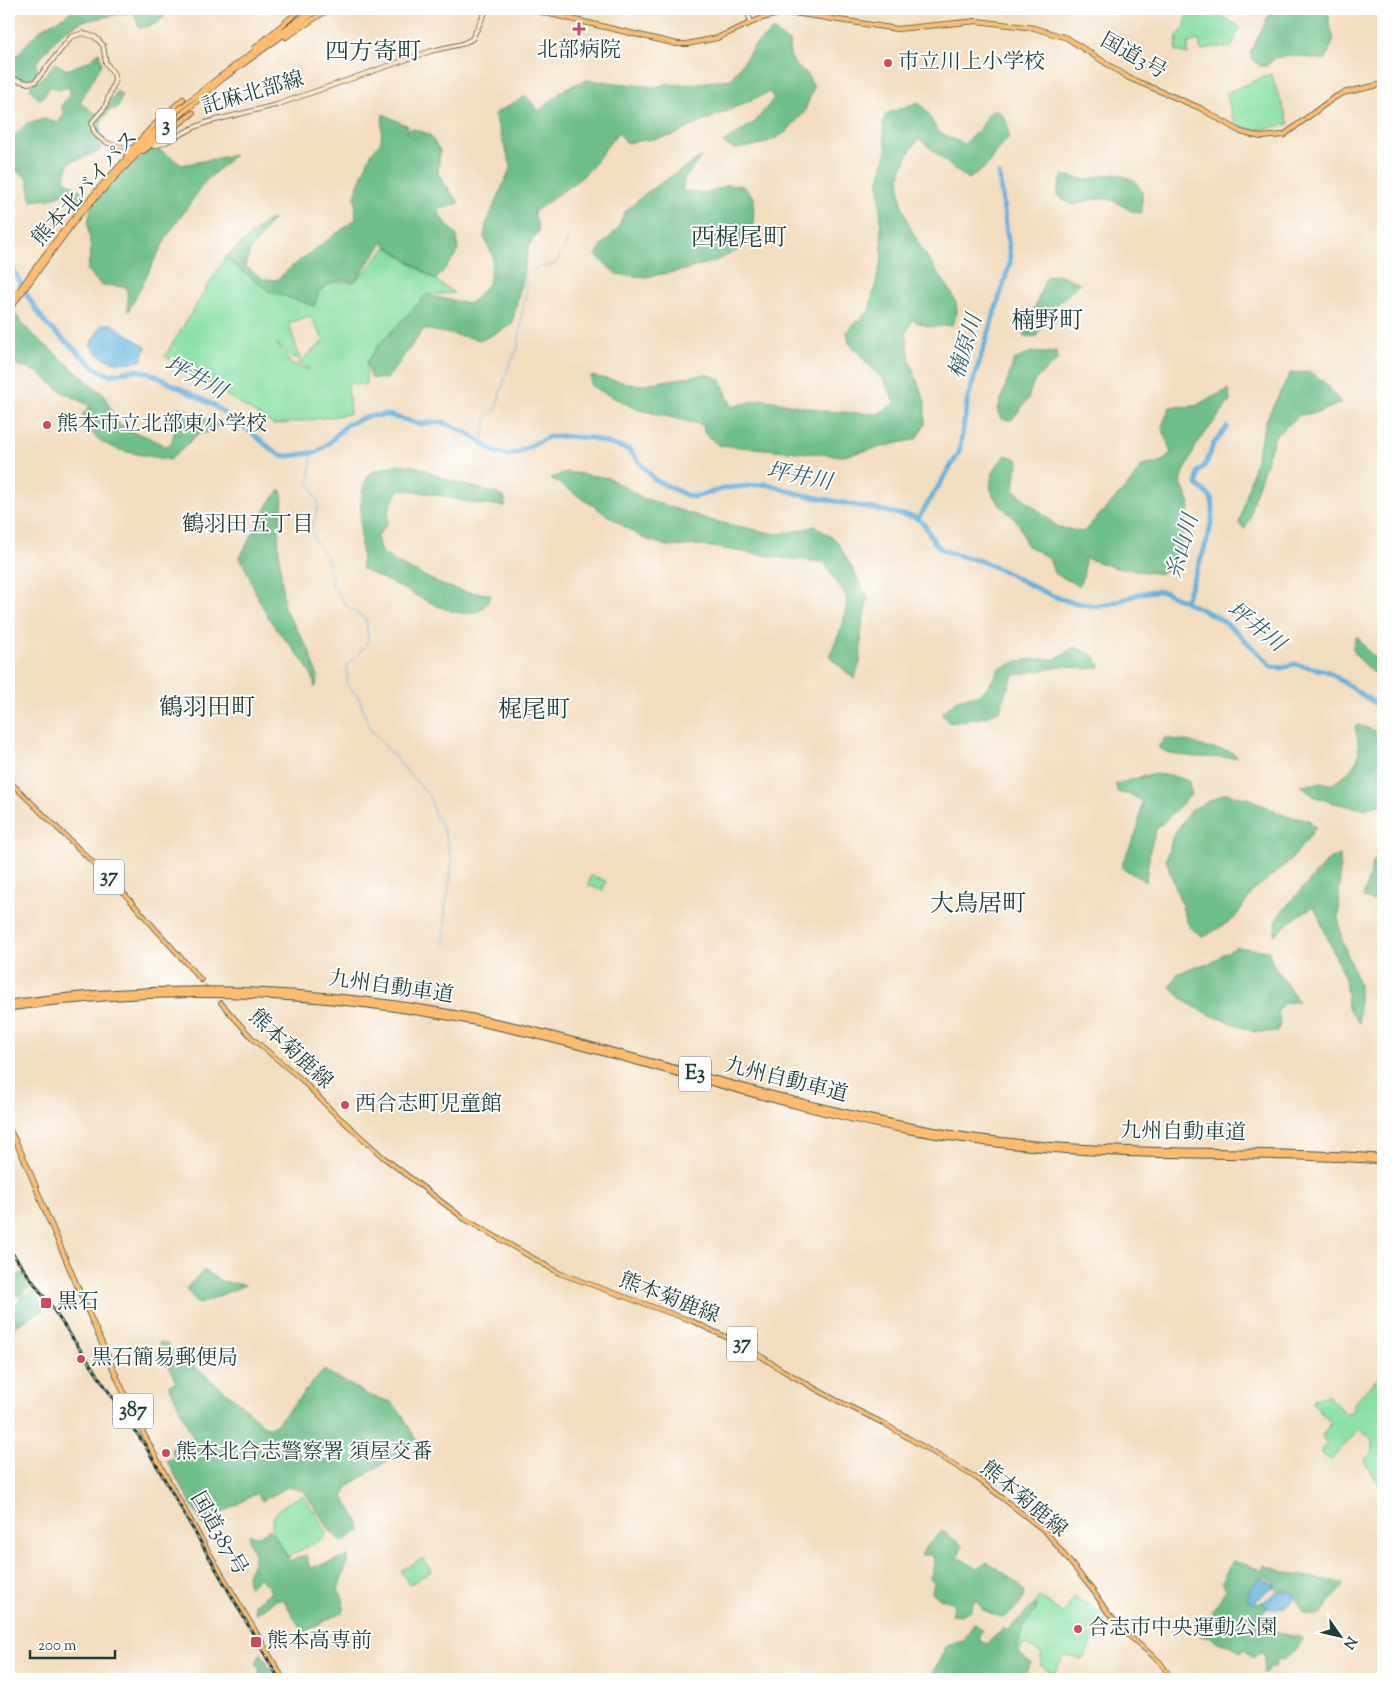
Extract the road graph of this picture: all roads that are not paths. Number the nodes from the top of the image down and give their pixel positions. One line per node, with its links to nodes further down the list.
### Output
1 (301, 9): 10 (highway, 3)
2 (313, 9): 10 (highway, 熊本北バイパス / 3)
3 (319, 9): 9 (highway, 熊本北バイパス / 3)
4 (329, 9): 9 (highway, 3)
5 (487, 9): 15 (main road, 託麻北部線)
6 (528, 9): 8 (highway, 国道3号)
7 (746, 9): 8 (main road)
8 (751, 22): 12 (highway, 国道3号)
9 (248, 60): 18 (highway, 熊本北バイパス / 3)
10 (219, 77): 17 (highway, 熊本北バイパス / 3)
11 (9, 78): 16 (main road)
12 (1383, 84)
13 (183, 99): 17 (highway)
14 (193, 113): 18 (highway)
15 (154, 146)
16 (131, 148)
17 (113, 172): 18 (highway, 熊本北バイパス / 3)
18 (90, 199): 19 (highway, 熊本北バイパス / 3); 20 (highway, 熊本北バイパス / 3)
19 (9, 305)
20 (9, 310)
21 (9, 781): 22 (main road, 37)
22 (201, 980)
23 (9, 1003): 27 (highway, 九州自動車道 / E3)
24 (221, 1003): 30 (main road, 熊本菊鹿線 / 37)
25 (9, 1008): 28 (highway, 九州自動車道 / E3)
26 (9, 1129): 29 (highway, 国道387号 / 387)
27 (1383, 1156)
28 (1383, 1162)
29 (283, 1679)
30 (1172, 1679)

